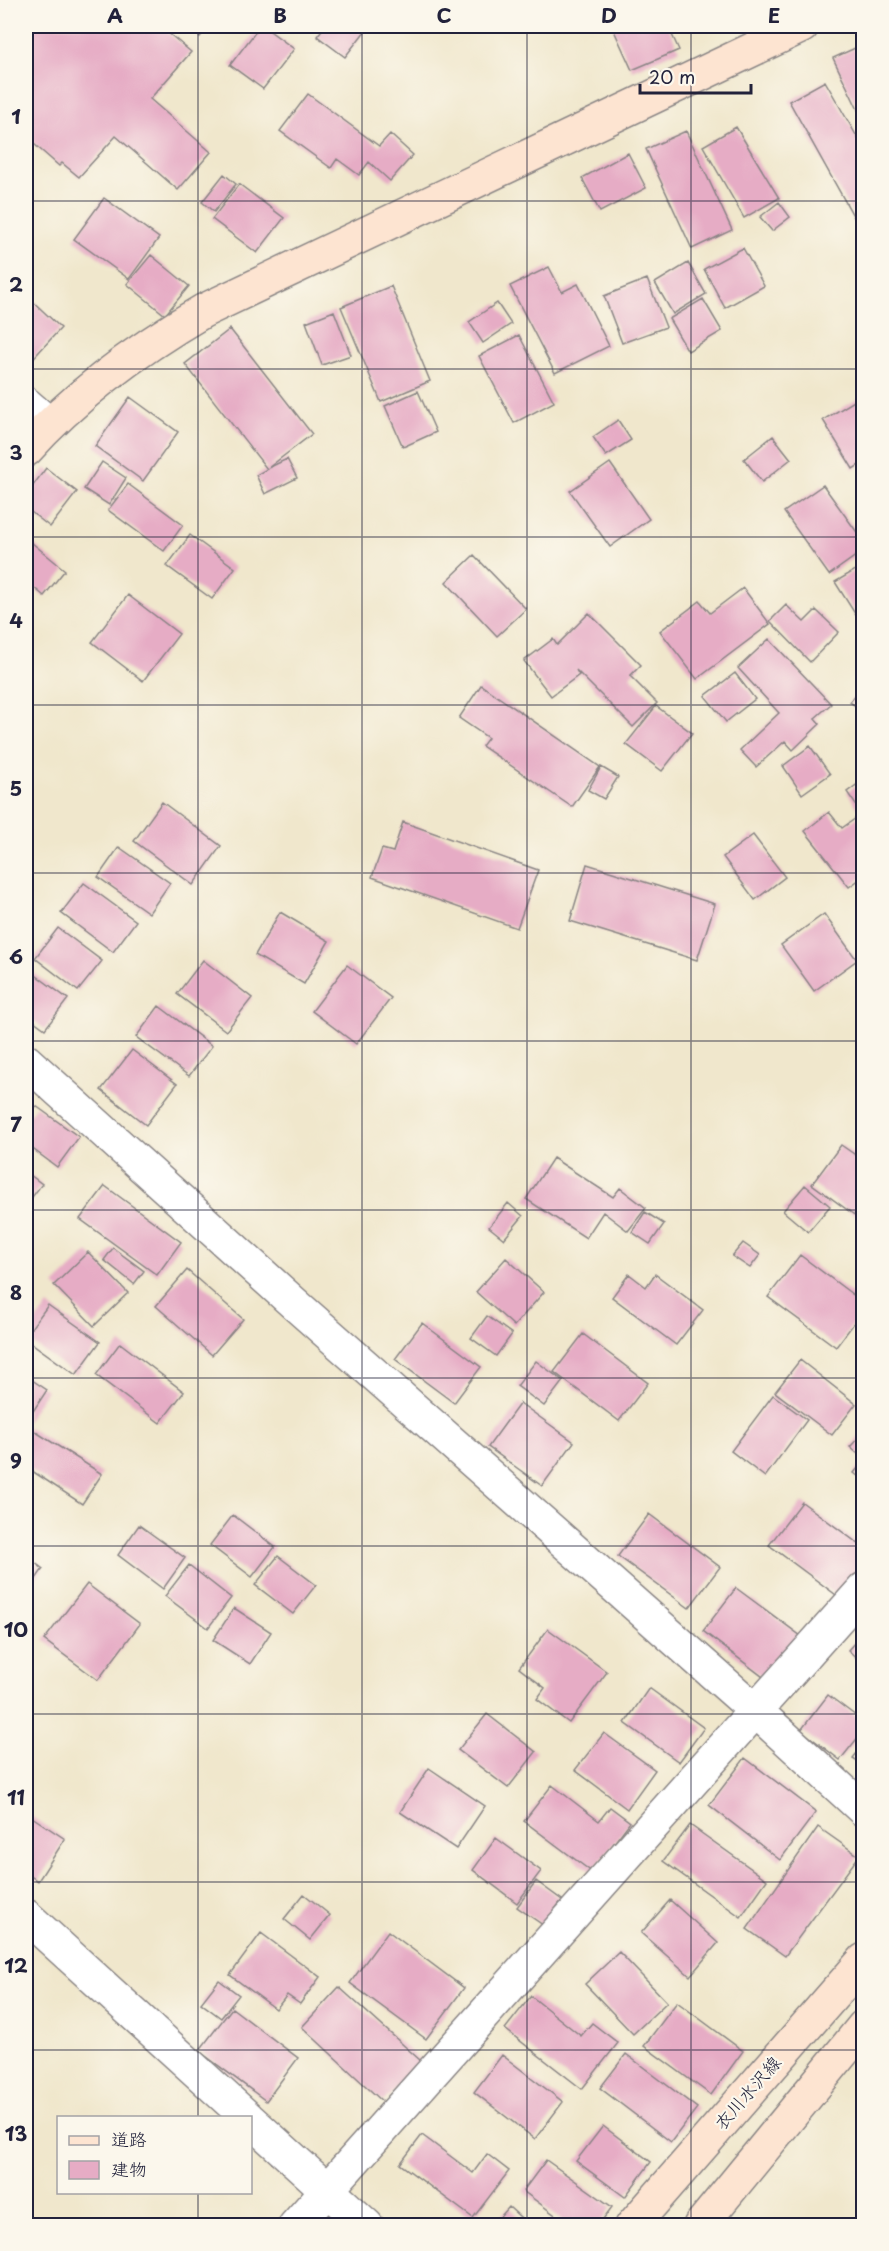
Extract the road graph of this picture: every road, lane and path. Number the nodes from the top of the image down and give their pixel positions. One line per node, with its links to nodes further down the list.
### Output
1 (785, 29): 2 (street)
2 (37, 414): 3 (street)
3 (26, 450)
4 (26, 1061): 6 (street)
5 (864, 1589): 6 (street)
6 (756, 1710): 7 (street); 13 (street)
7 (864, 1810)
8 (26, 1916): 11 (street)
9 (864, 1960): 16 (street, 衣川水沢線)
10 (864, 2026): 17 (street)
11 (246, 2116)
12 (252, 2122): 13 (street)
13 (328, 2189): 14 (street); 15 (street)
14 (295, 2226)
15 (367, 2226)
16 (632, 2226)
17 (700, 2226)

